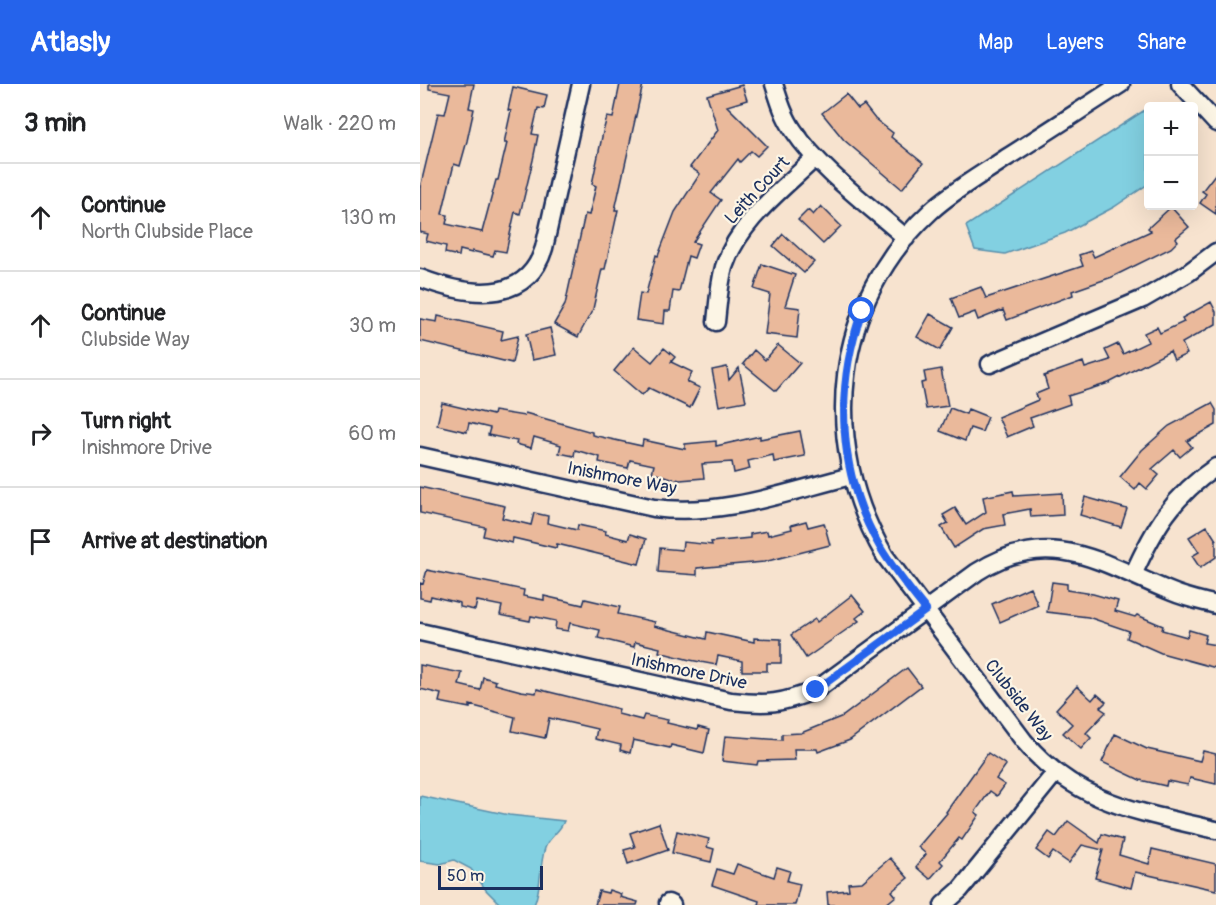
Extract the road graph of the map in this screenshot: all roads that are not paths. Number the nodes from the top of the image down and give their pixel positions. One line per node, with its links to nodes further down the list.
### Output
1 (581, 84): 9 (street)
2 (774, 84): 6 (street)
3 (1121, 84): 7 (street, Clubside Way)
4 (1180, 84): 5 (street)
5 (1216, 123)
6 (815, 158): 7 (street); 10 (street, Leith Court)
7 (906, 238): 14 (street, Clubside Way)
8 (1216, 252): 11 (street)
9 (420, 278)
10 (716, 322)
11 (990, 364)
12 (420, 456): 14 (street, Inishmore Way)
13 (1216, 467): 15 (street)
14 (851, 476): 17 (street, Clubside Way)
15 (1132, 575): 16 (street, Inishmore Drive); 17 (street, Inishmore Drive)
16 (1216, 605)
17 (926, 610): 18 (street, Inishmore Drive); 19 (street, Clubside Way)
18 (420, 632)
19 (1056, 772): 20 (street, Clubside Way); 21 (street)
20 (1216, 830)
21 (943, 905)

